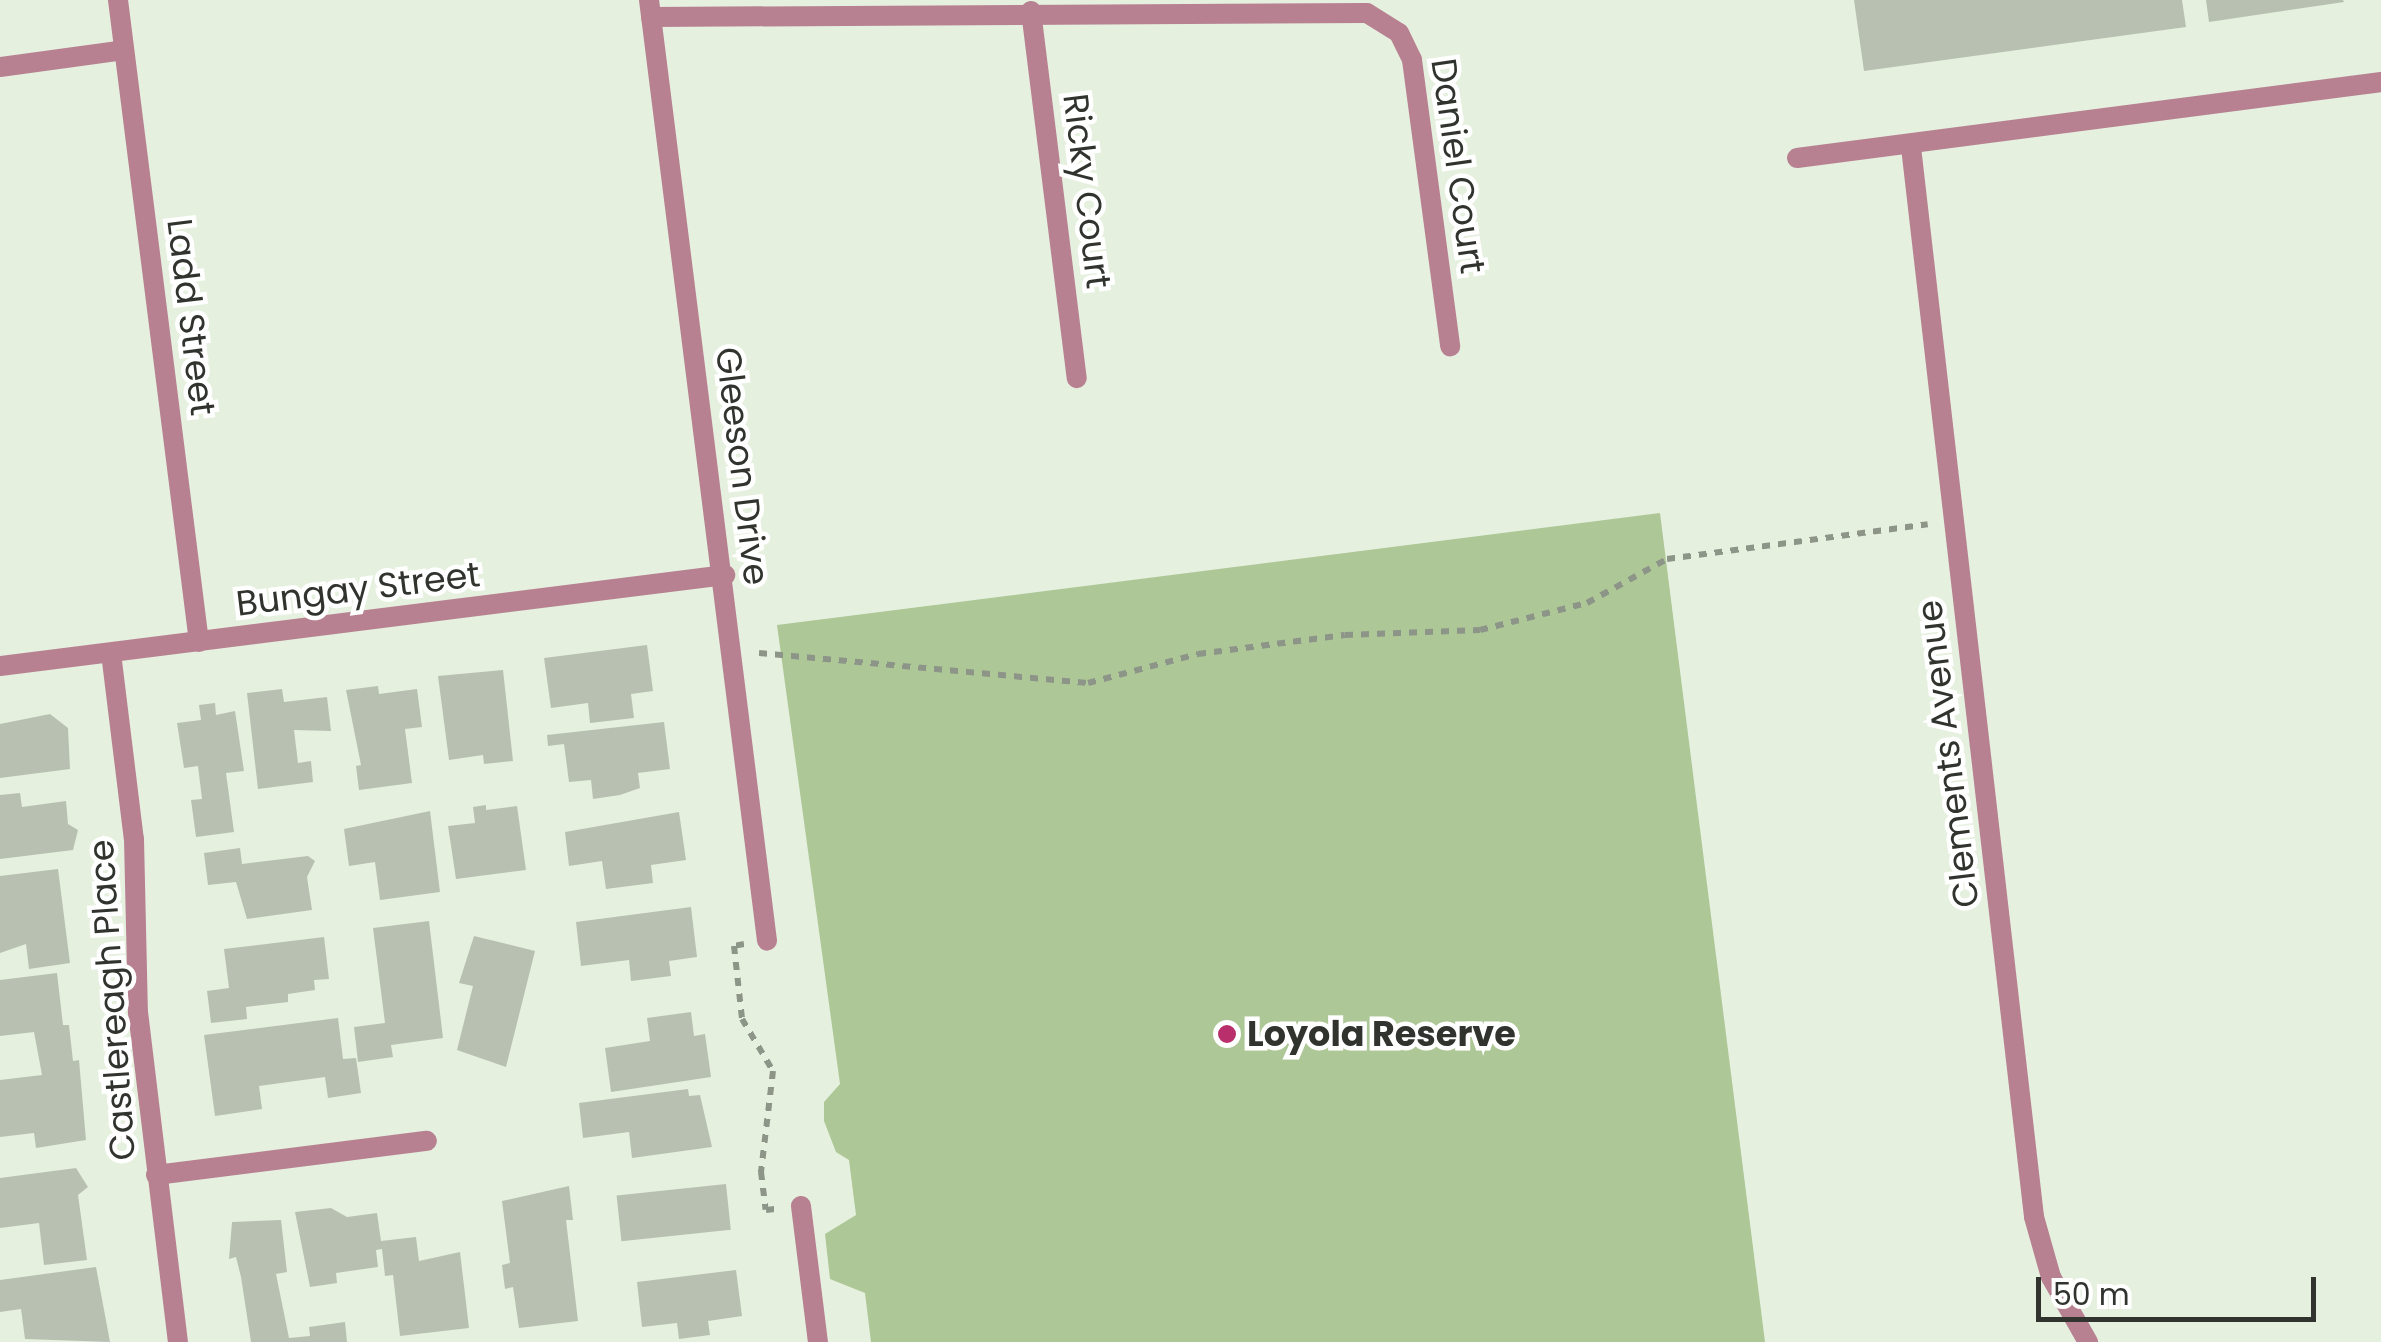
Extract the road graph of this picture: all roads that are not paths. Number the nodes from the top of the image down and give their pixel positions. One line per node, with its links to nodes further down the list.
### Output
1 (118, 0): 4 (street, Ladd Street)
2 (650, 8): 3 (street, Daniel Court); 11 (street, Gleeson Drive)
3 (1031, 11): 9 (street, Daniel Court); 10 (street, Ricky Court)
4 (124, 50): 5 (street); 12 (street, Ladd Street)
5 (0, 66)
6 (2381, 82): 7 (street)
7 (1911, 146): 8 (street); 21 (street, Clements Avenue)
8 (1796, 158)
9 (1450, 346)
10 (1078, 378)
11 (725, 575): 12 (street, Bungay Street); 15 (street, Gleeson Drive)
12 (199, 642): 13 (street, Bungay Street)
13 (111, 653): 14 (street, Bungay Street); 17 (street, Castlereagh Place)
14 (0, 666)
15 (767, 941)
16 (428, 1141): 17 (street)
17 (156, 1175): 19 (street, Castlereagh Place)
18 (801, 1206): 20 (street)
19 (178, 1342)
20 (818, 1342)
21 (2088, 1342)

